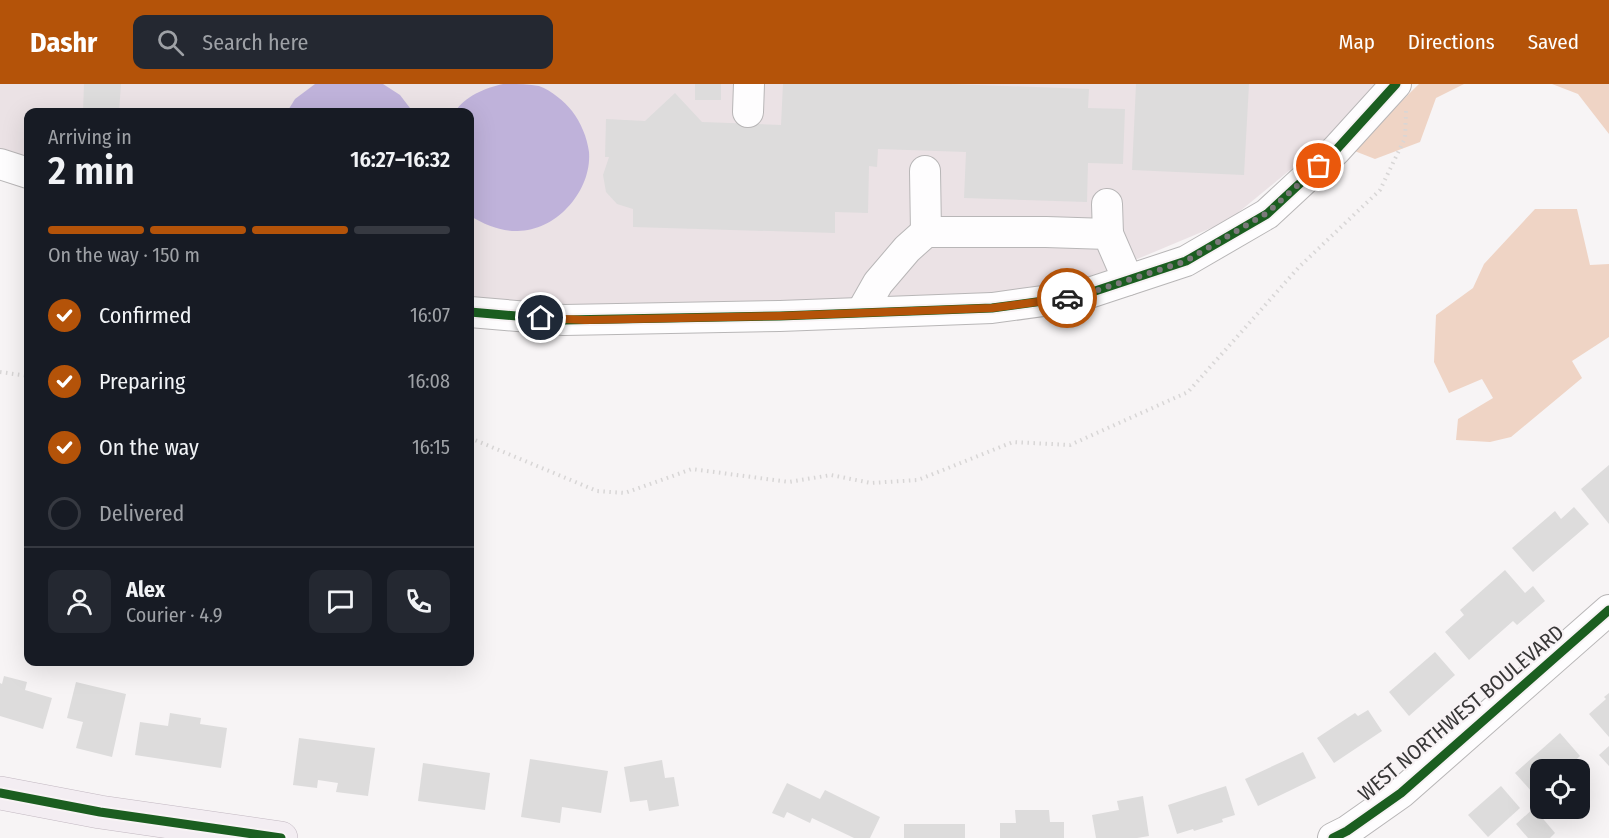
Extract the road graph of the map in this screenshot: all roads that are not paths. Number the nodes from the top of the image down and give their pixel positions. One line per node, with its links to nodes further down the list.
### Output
1 (1385, 93): 8 (street)
2 (0, 164): 4 (street)
3 (925, 171): 6 (street)
4 (24, 172)
5 (1107, 204): 7 (street)
6 (926, 232): 7 (street); 10 (street)
7 (1108, 234): 8 (street)
8 (1128, 280): 10 (street)
9 (474, 312): 10 (street)
10 (861, 313)
11 (1608, 612): 14 (street, WEST NORTHWEST BOULEVARD)
12 (0, 793): 13 (main road)
13 (199, 832): 15 (main road)
14 (1349, 836)
15 (280, 838)

